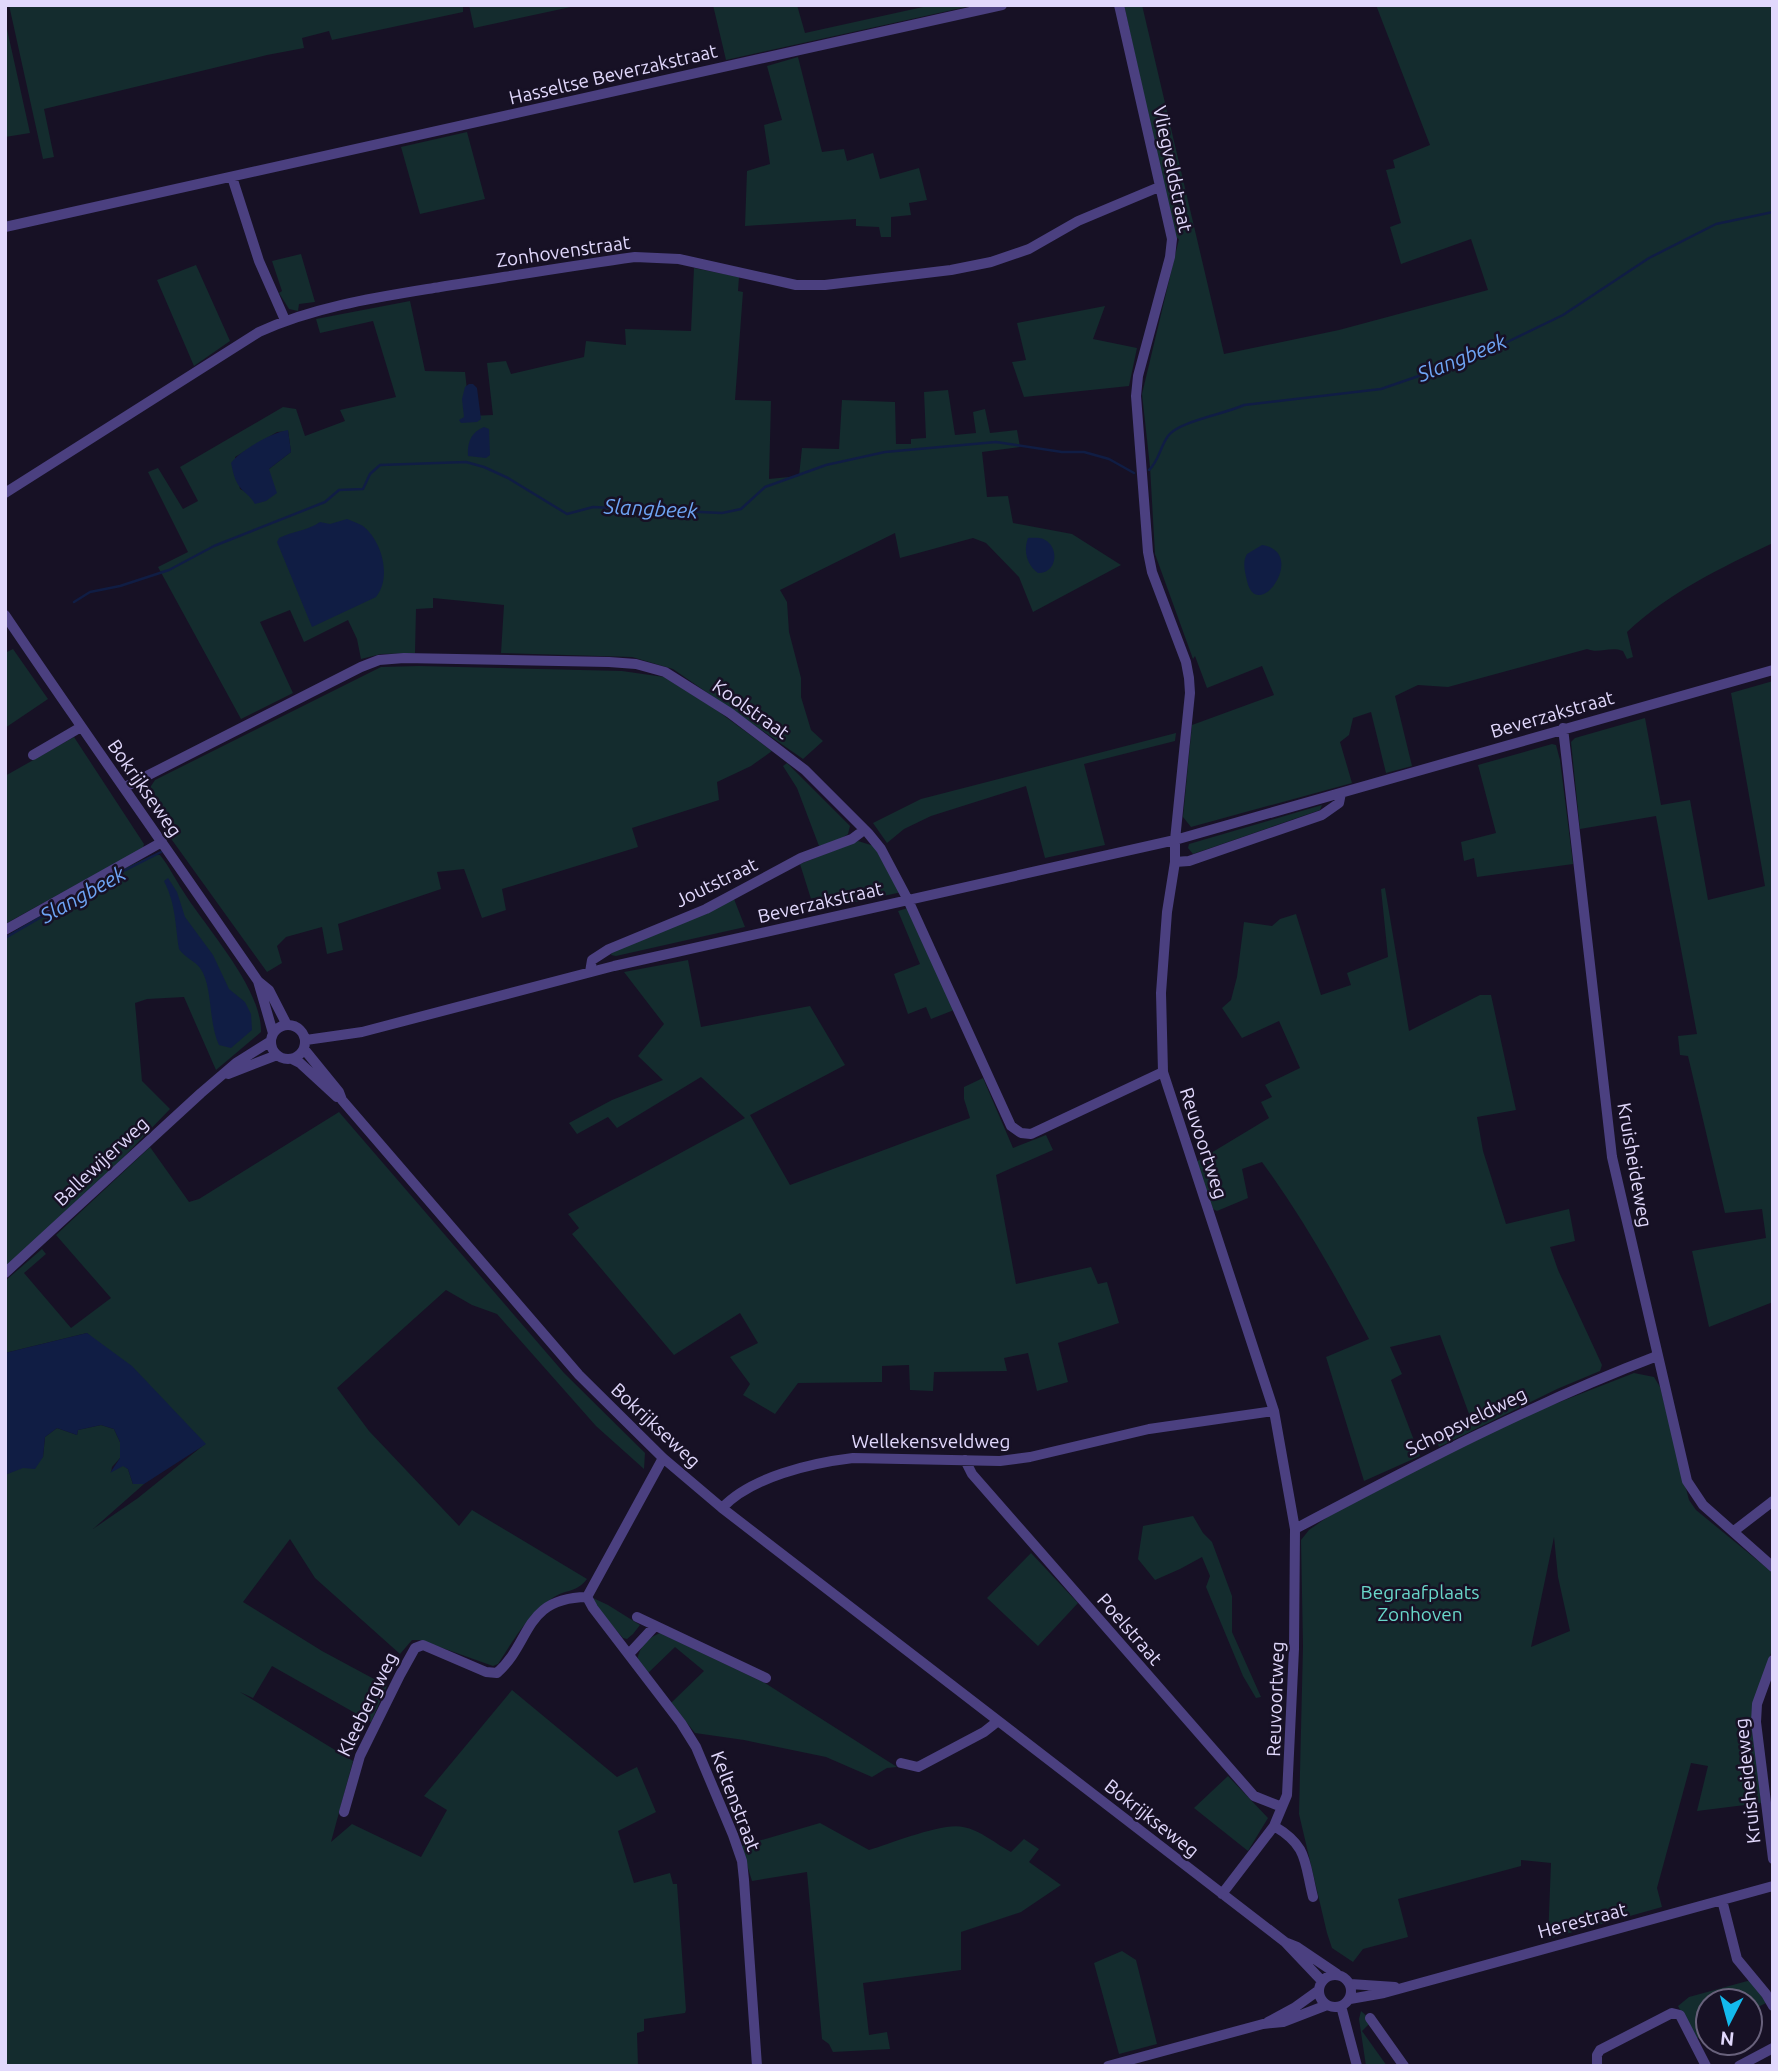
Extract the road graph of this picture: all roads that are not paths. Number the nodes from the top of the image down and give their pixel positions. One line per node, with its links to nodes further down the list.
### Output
1 (1002, 5): 3 (street, Hasseltse Beverzakstraat)
2 (1119, 5): 4 (street, Vliegveldstraat)
3 (232, 177): 5 (street, Hasseltse Beverzakstraat); 6 (street)
4 (1158, 187): 6 (street, Zonhovenstraat); 7 (street, Vliegveldstraat)
5 (5, 227)
6 (285, 320): 8 (street, Zonhovenstraat)
7 (1141, 464): 17 (street, Reuvoortweg)
8 (5, 493)
9 (5, 615): 11 (street, Bokrijkseweg)
10 (1773, 670): 12 (street, Beverzakstraat)
11 (81, 727): 13 (street); 14 (street, Bokrijkseweg)
12 (1563, 728): 15 (street, Beverzakstraat); 33 (street, Kruisheideweg)
13 (33, 755)
14 (125, 787): 16 (street, Koolstraat); 18 (street, Bokrijkseweg)
15 (1341, 793): 17 (street, Beverzakstraat); 19 (street, Beverzakstraat)
16 (864, 830): 20 (street, Koolstraat); 22 (street, Joutstraat)
17 (1175, 839): 19 (street, Reuvoortweg); 20 (street, Beverzakstraat)
18 (162, 842): 21 (street); 23 (street, Bokrijkseweg)
19 (1175, 862): 29 (street, Reuvoortweg)
20 (908, 900): 22 (street, Beverzakstraat); 29 (street, Koolstraat)
21 (5, 930)
22 (590, 972): 26 (street, Beverzakstraat)
23 (258, 981): 24 (street, Bokrijkseweg); 25 (street, Bokrijkseweg)
24 (287, 1025): 25 (street); 26 (street, Bokrijkseweg)
25 (272, 1037): 27 (street, Bokrijkseweg); 30 (street, Ballewijerweg)
26 (305, 1044): 28 (street); 31 (street, Bokrijkseweg)
27 (277, 1055): 28 (street, Bokrijkseweg); 30 (street, Ballewijerweg)
28 (292, 1059): 31 (street, Bokrijkseweg)
29 (1163, 1072): 34 (street, Reuvoortweg)
30 (222, 1076): 32 (street, Ballewijerweg)
31 (342, 1100): 35 (street, Bokrijkseweg)
32 (5, 1273)
33 (1657, 1356): 39 (street, Schopsveldweg); 40 (street, Kruisheideweg)
34 (1273, 1411): 36 (street, Wellekensveldweg); 39 (street, Reuvoortweg)
35 (663, 1458): 38 (street, Bokrijkseweg); 42 (street)
36 (965, 1460): 38 (street, Wellekensveldweg); 50 (street, Poelstraat)
37 (1773, 1501): 40 (street)
38 (722, 1508): 48 (street, Bokrijkseweg)
39 (1295, 1529): 50 (street, Reuvoortweg)
40 (1734, 1531): 41 (street, Kruisheideweg)
41 (1773, 1567)
42 (587, 1597): 45 (street, Keltenstraat); 51 (street, Kleebergweg)
43 (637, 1617): 44 (street)
44 (654, 1627): 45 (street); 47 (street)
45 (629, 1654): 69 (street, Keltenstraat)
46 (1773, 1660): 53 (street, Kruisheideweg)
47 (765, 1678)
48 (998, 1721): 49 (street); 55 (street, Bokrijkseweg)
49 (901, 1763)
50 (1282, 1807): 52 (street, Reuvoortweg)
51 (344, 1812)
52 (1274, 1826): 55 (street, Reuvoortweg); 56 (street)
53 (1773, 1859)
54 (1773, 1886): 57 (street, Herestraat)
55 (1222, 1894): 58 (street, Bokrijkseweg)
56 (1313, 1897)
57 (1722, 1900): 62 (street, Herestraat); 65 (street)
58 (1284, 1942): 59 (street, Bokrijkseweg); 61 (street, Bokrijkseweg)
59 (1337, 1974): 60 (street); 61 (street)
60 (1350, 1984): 62 (street, Herestraat); 63 (street)
61 (1320, 1986): 64 (street); 67 (street)
62 (1401, 1987): 63 (street, Herestraat)
63 (1346, 2002): 64 (street); 71 (street)
64 (1327, 2005): 67 (street)
65 (1773, 2006)
66 (1370, 2018): 72 (street)
67 (1263, 2024): 70 (street)
68 (1773, 2048): 75 (street)
69 (757, 2066)
70 (1108, 2066)
71 (1357, 2066)
72 (1404, 2066)
73 (1597, 2066): 74 (street)
74 (1706, 2066)
75 (1739, 2066)

